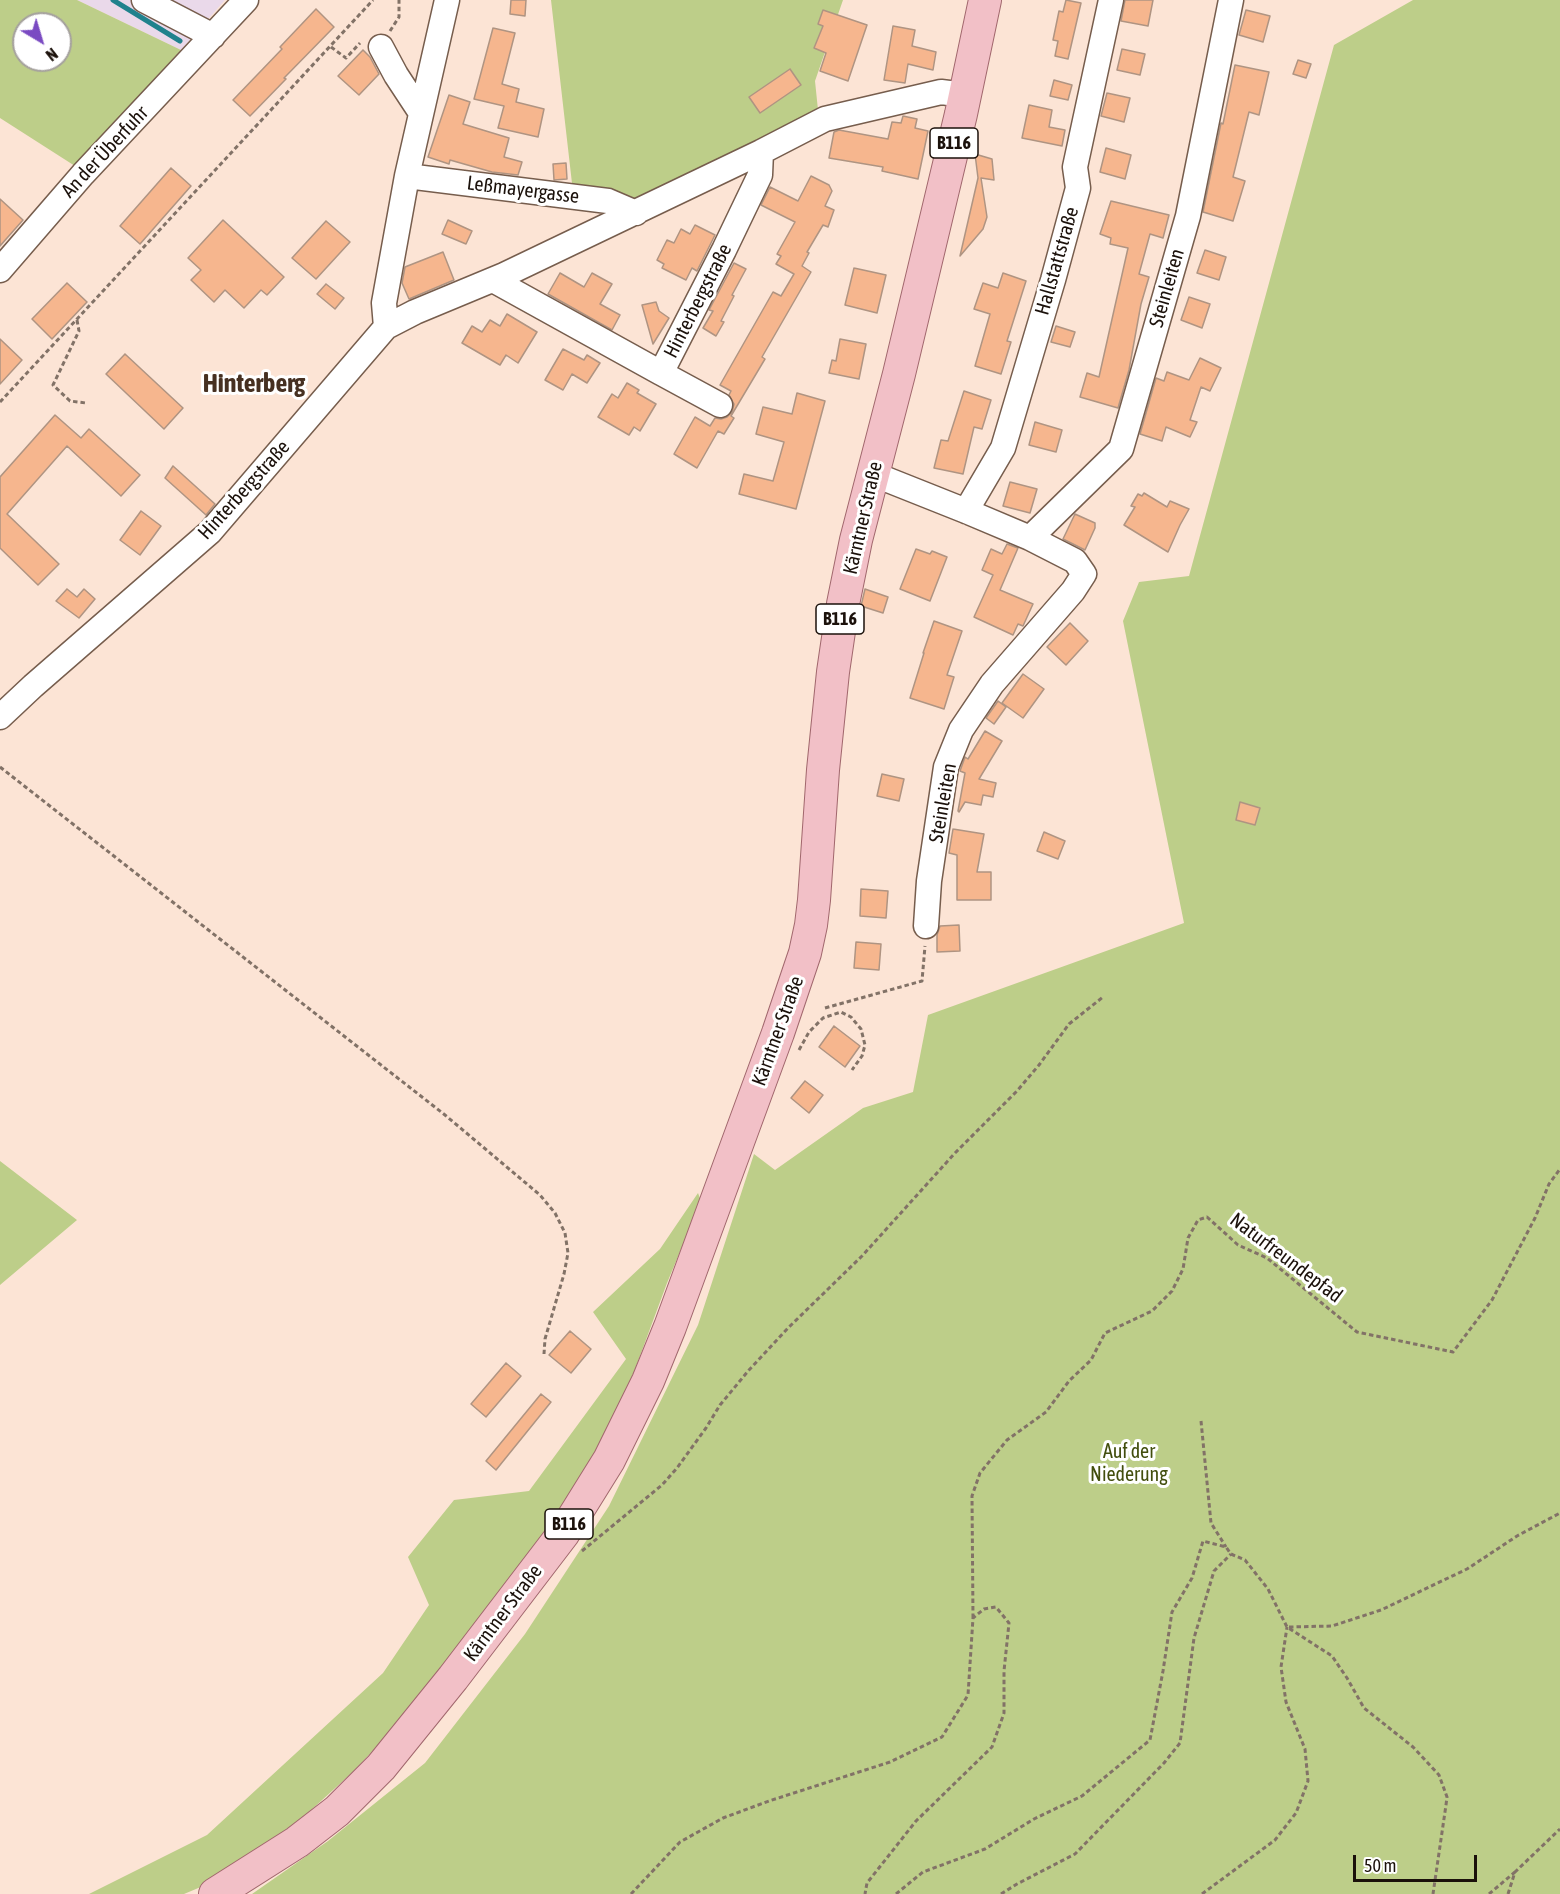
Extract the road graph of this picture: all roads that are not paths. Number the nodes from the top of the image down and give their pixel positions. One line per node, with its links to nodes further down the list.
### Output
1 (144, 0): 7 (street)
2 (246, 0): 7 (street, An der Überfuhr)
3 (447, 0): 10 (street)
4 (985, 0): 9 (main road, Kärntner Straße / B116)
5 (1111, 0): 20 (street, Hallstattstraße)
6 (1231, 0): 21 (street, Steinleiten)
7 (213, 36): 14 (street, An der Überfuhr)
8 (381, 47): 10 (street)
9 (965, 95): 11 (street, Hinterbergstraße); 19 (main road, Kärntner Straße / B116)
10 (421, 114): 12 (street)
11 (761, 152): 13 (street, Hinterbergstraße); 17 (street, Hinterbergstraße)
12 (408, 176): 13 (street, Leßmayergasse); 16 (street)
13 (636, 213): 15 (street, Hinterbergstraße)
14 (0, 270)
15 (493, 280): 16 (street, Hinterbergstraße); 17 (street, Hinterbergstraße)
16 (386, 327): 22 (street, Hinterbergstraße)
17 (661, 373): 18 (street)
18 (720, 405)
19 (873, 474): 20 (street, Steinleiten); 24 (main road, Kärntner Straße / B116)
20 (966, 511): 21 (street, Steinleiten)
21 (1030, 538): 23 (street, Steinleiten)
22 (0, 717)
23 (927, 926)
24 (215, 1894)

